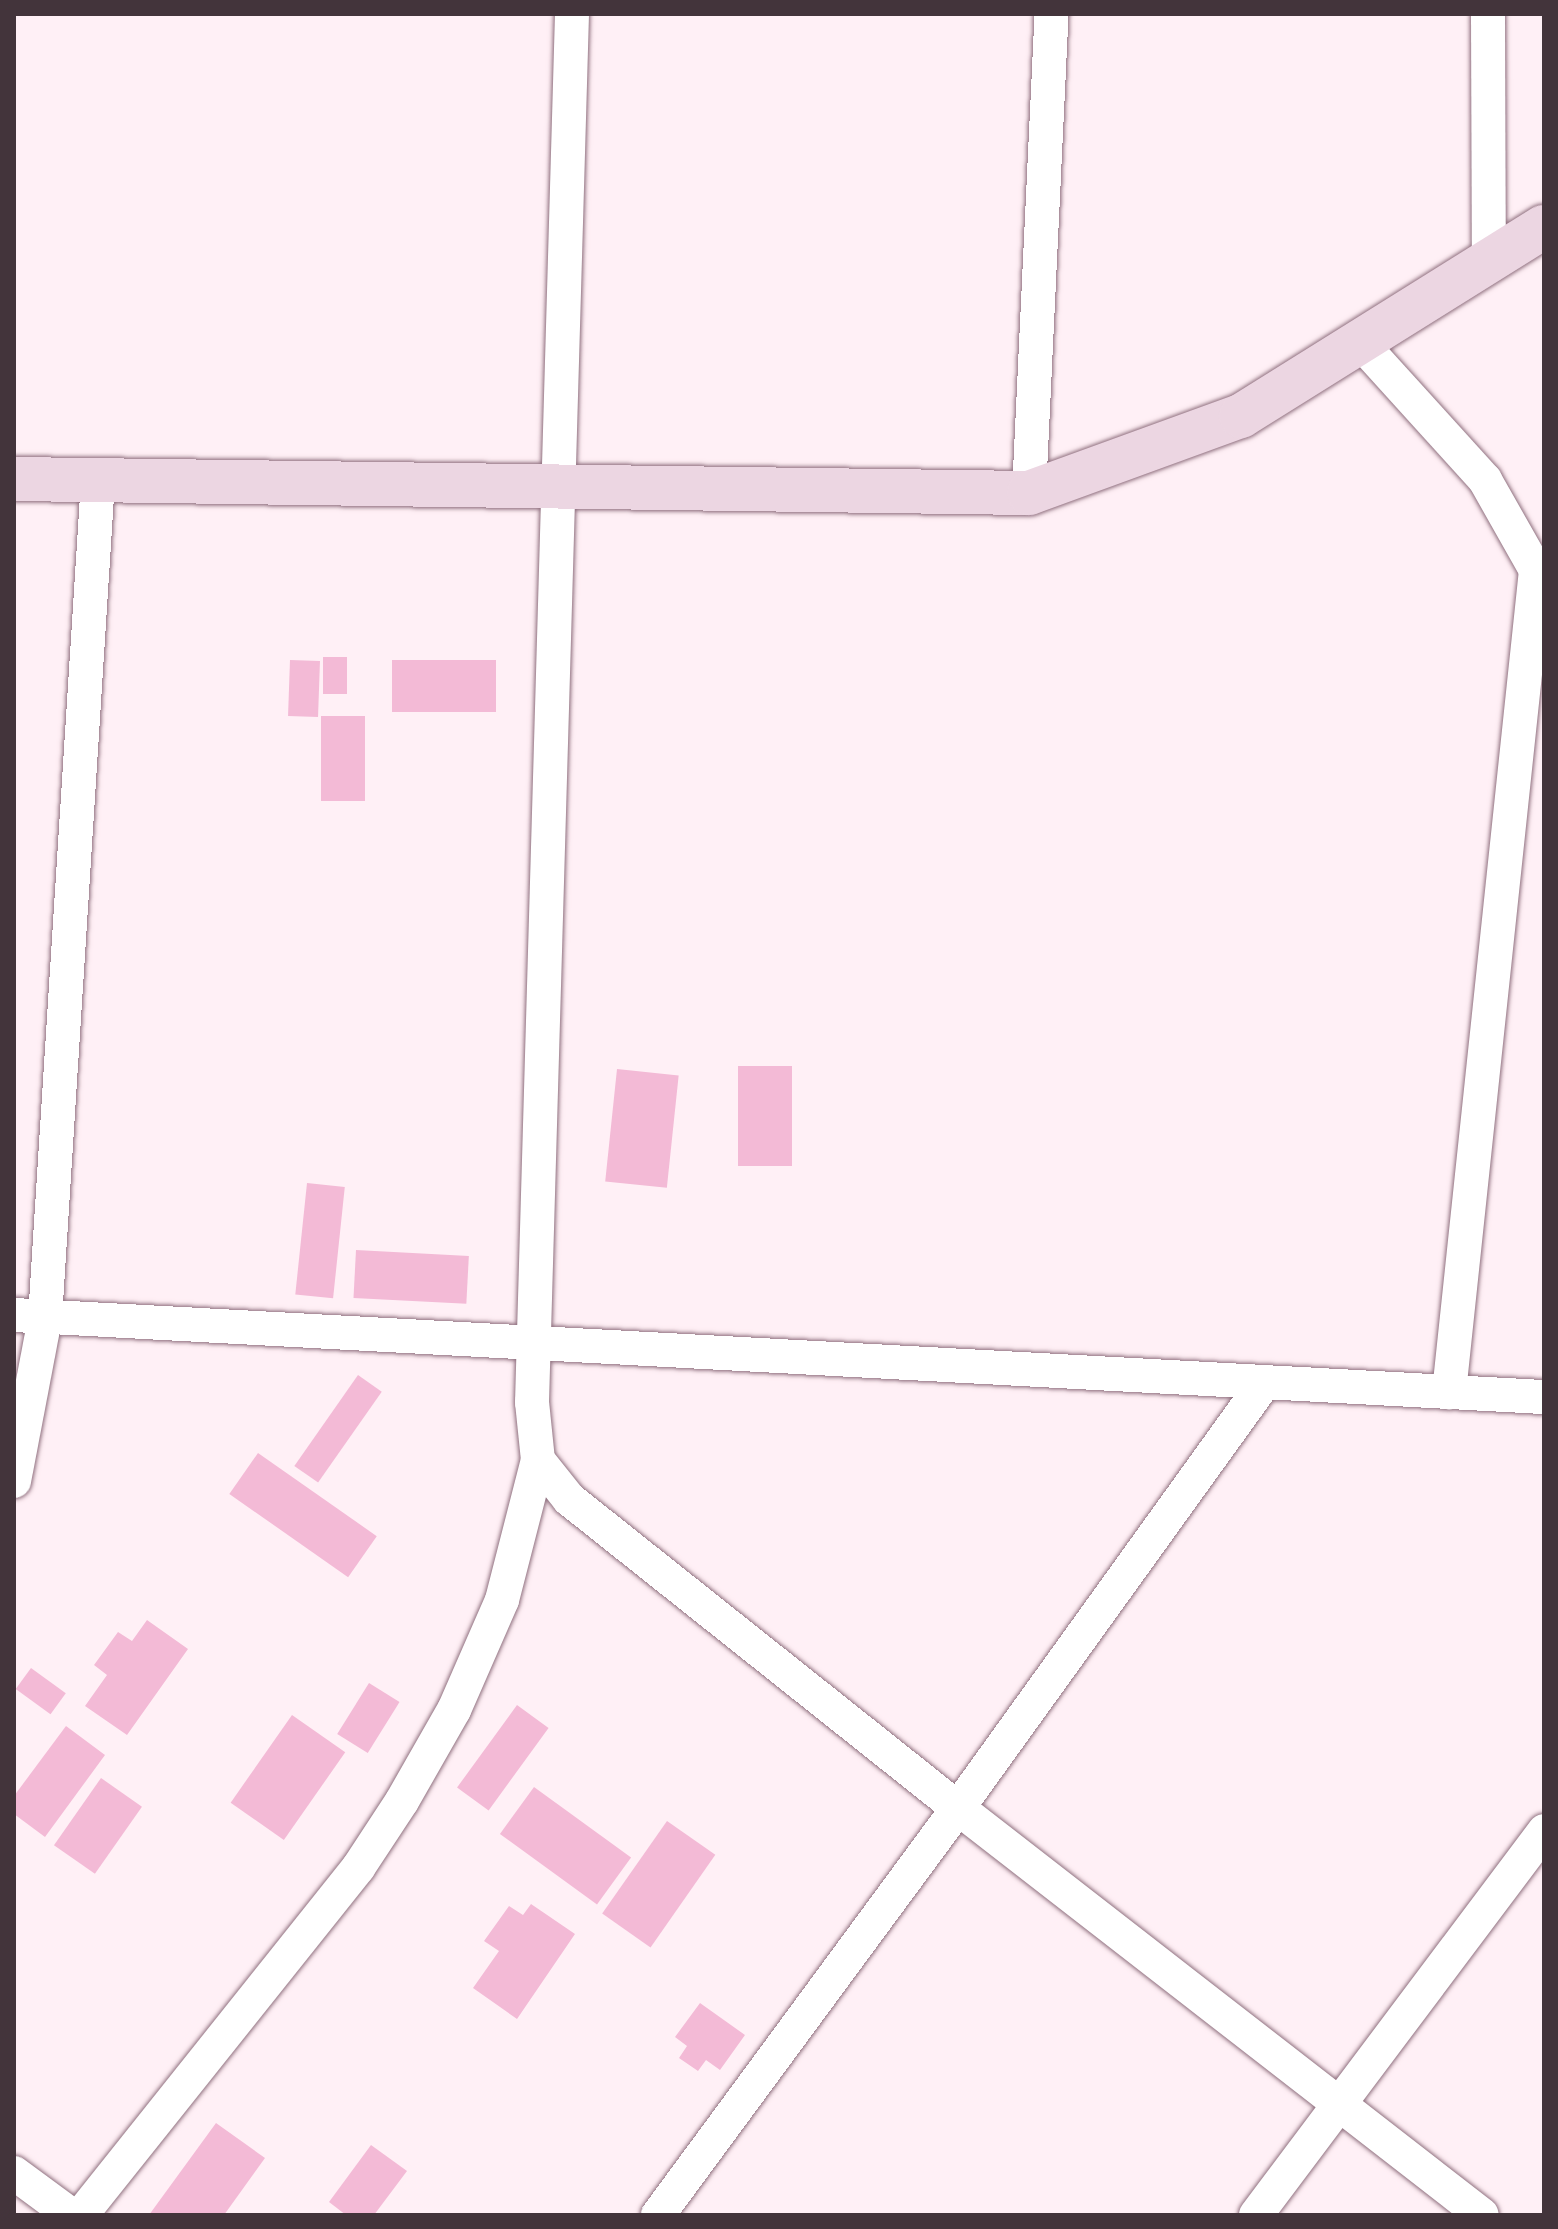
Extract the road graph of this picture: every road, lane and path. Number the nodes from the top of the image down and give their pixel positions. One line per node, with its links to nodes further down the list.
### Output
1 (572, 14): 9 (street)
2 (1052, 14): 10 (street)
3 (1488, 14): 5 (street)
4 (1544, 227): 5 (main road)
5 (1489, 263): 6 (main road)
6 (1360, 342): 10 (main road); 14 (street)
7 (14, 479): 8 (main road)
8 (98, 480): 9 (main road); 11 (street)
9 (559, 485): 10 (main road); 12 (street)
10 (1029, 493)
11 (29, 1316): 12 (street); 17 (street)
12 (537, 1348): 13 (street); 16 (street)
13 (1264, 1383): 14 (street); 18 (street)
14 (1449, 1392): 15 (street)
15 (1544, 1397)
16 (538, 1460): 18 (street); 23 (street)
17 (14, 1481)
18 (958, 1808): 20 (street); 24 (street)
19 (1544, 1831): 20 (street)
20 (1336, 2107): 25 (street); 26 (street)
21 (14, 2173): 22 (street)
22 (71, 2215)
23 (81, 2215)
24 (658, 2215)
25 (1256, 2215)
26 (1482, 2215)

